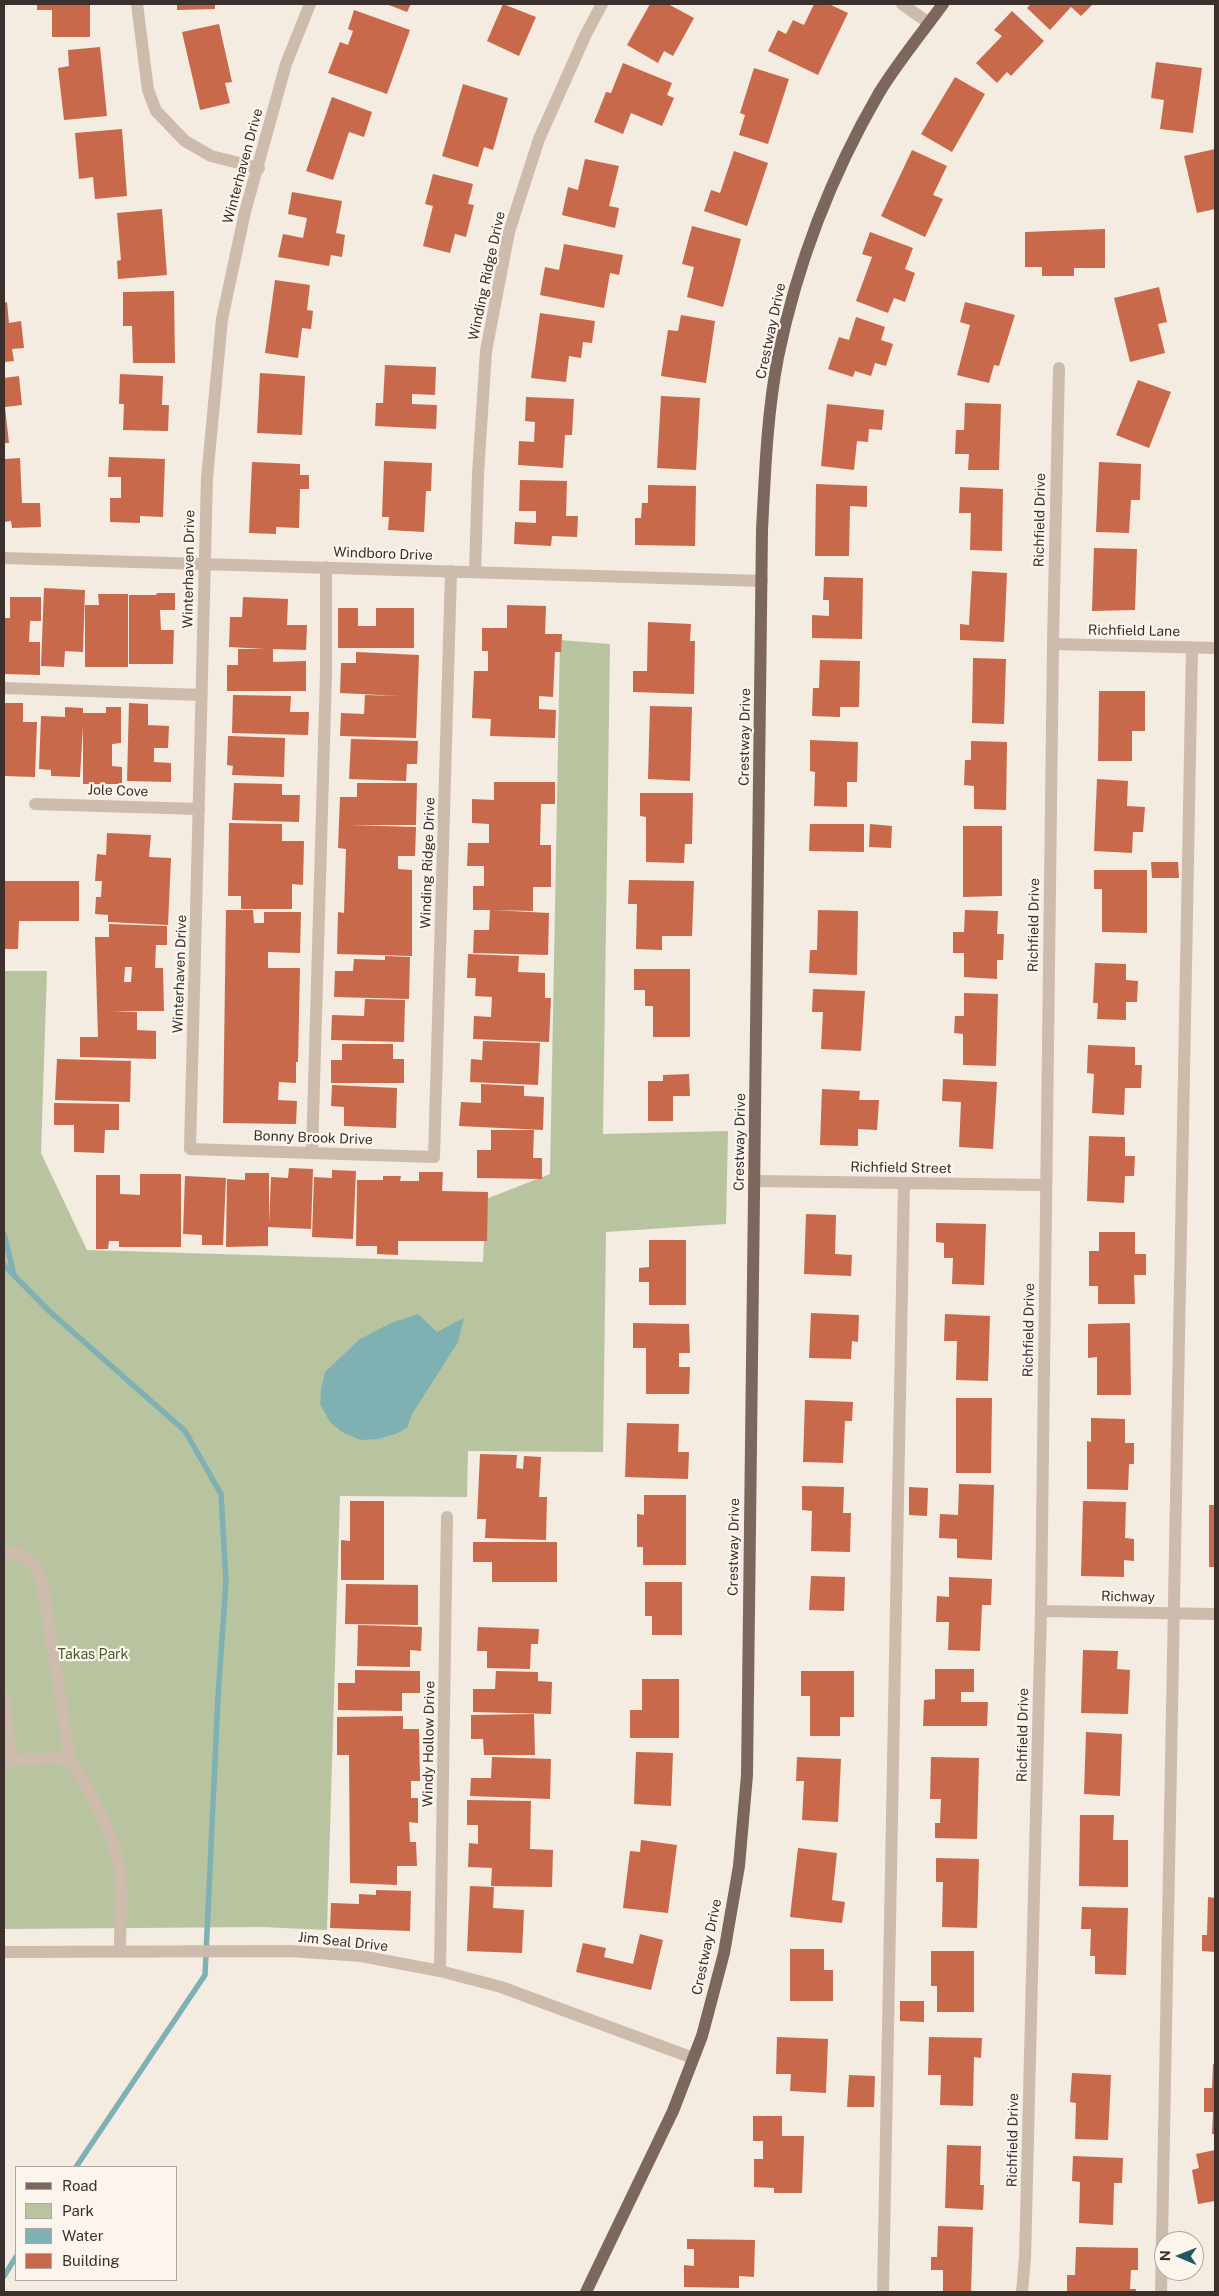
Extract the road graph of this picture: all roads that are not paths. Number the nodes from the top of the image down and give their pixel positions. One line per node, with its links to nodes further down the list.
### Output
1 (137, 4): 7 (street)
2 (310, 4): 7 (street, Winterhaven Drive)
3 (602, 4): 13 (street, Winding Ridge Drive)
4 (902, 4): 6 (street)
5 (943, 4): 6 (main road, Crestway Drive)
6 (929, 23): 14 (main road, Crestway Drive)
7 (259, 168): 10 (street, Winterhaven Drive)
8 (1059, 368): 15 (street, Richfield Drive)
9 (4, 558): 10 (street, Windboro Drive)
10 (204, 564): 11 (street, Windboro Drive); 19 (street, Winterhaven Drive)
11 (326, 567): 12 (street, Windboro Drive); 23 (street)
12 (451, 571): 13 (street, Windboro Drive); 24 (street, Winding Ridge Drive)
13 (475, 572): 14 (street, Windboro Drive)
14 (762, 581): 25 (main road, Crestway Drive)
15 (1053, 644): 16 (street, Richfield Lane); 27 (street, Richfield Drive)
16 (1192, 648): 17 (street, Richfield Lane); 31 (street)
17 (1215, 648)
18 (4, 688): 19 (street)
19 (202, 695): 21 (street, Winterhaven Drive)
20 (35, 804): 21 (street, Jole Cove)
21 (199, 809): 22 (street, Winterhaven Drive)
22 (190, 1149): 23 (street, Bonny Brook Drive)
23 (312, 1153): 24 (street, Bonny Brook Drive)
24 (434, 1157)
25 (755, 1181): 26 (street, Richfield Street); 39 (main road, Crestway Drive)
26 (904, 1183): 27 (street, Richfield Street); 41 (street)
27 (1046, 1185): 30 (street, Richfield Drive)
28 (447, 1517): 38 (street, Windy Hollow Drive)
29 (4, 1554): 34 (street)
30 (1041, 1611): 31 (street, Richway); 42 (street, Richfield Drive)
31 (1174, 1613): 32 (street, Richway); 43 (street)
32 (1215, 1614)
33 (4, 1698): 35 (street)
34 (70, 1760): 35 (street); 37 (street)
35 (8, 1761)
36 (4, 1952): 37 (street, Jim Seal Drive)
37 (120, 1952): 38 (street, Jim Seal Drive)
38 (440, 1971): 39 (street, Jim Seal Drive)
39 (693, 2058): 40 (main road, Crestway Drive)
40 (586, 2292)
41 (883, 2292)
42 (1022, 2292)
43 (1161, 2292)

